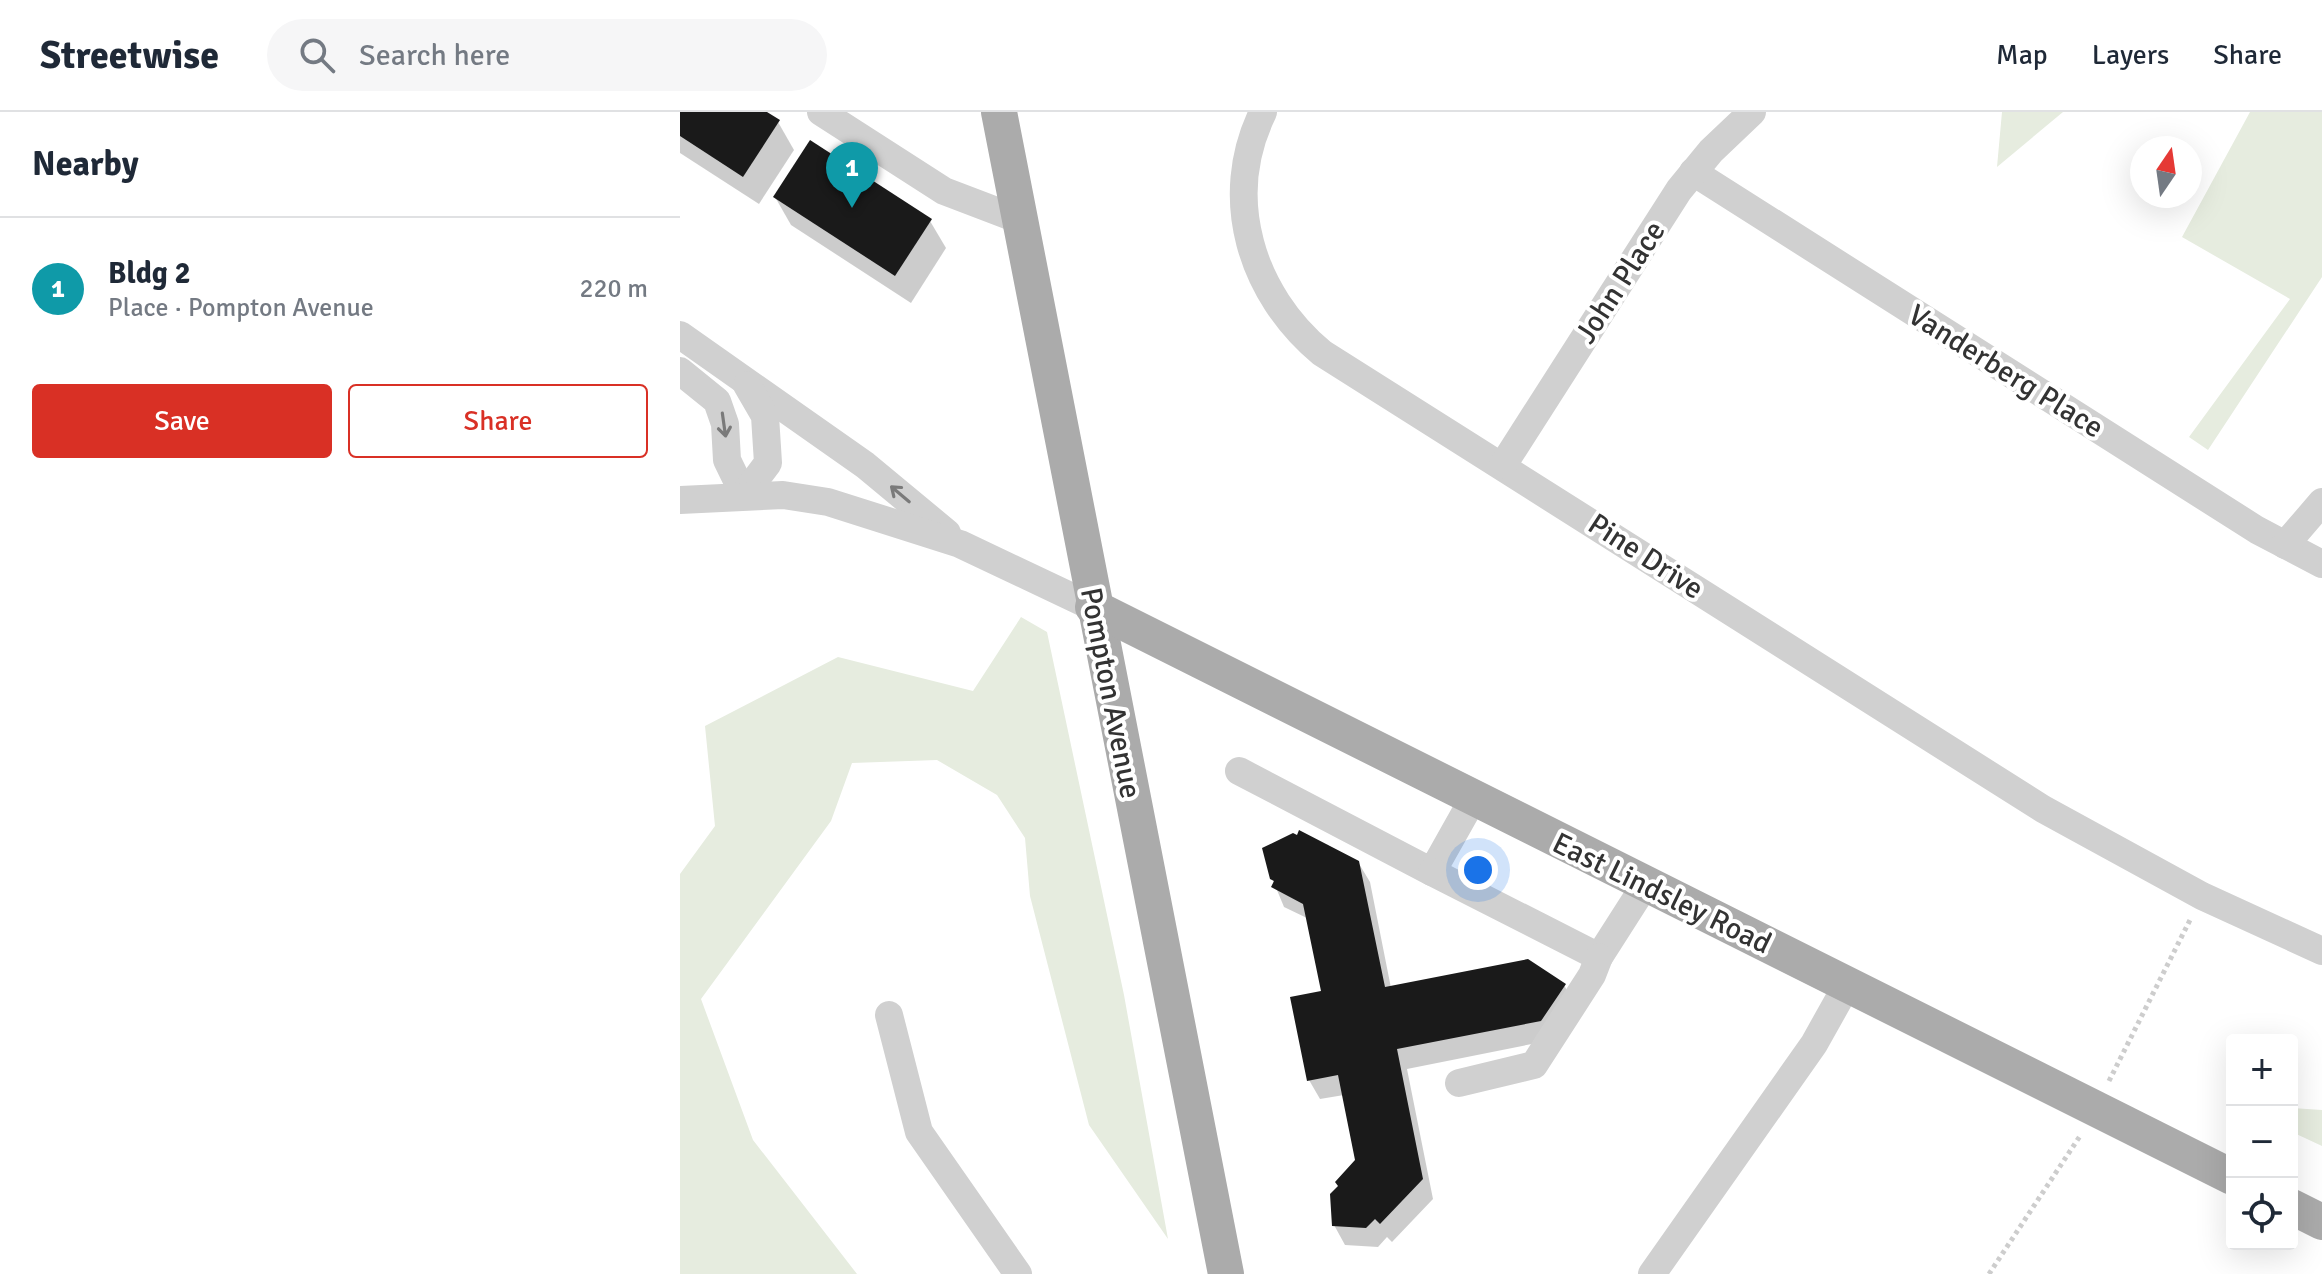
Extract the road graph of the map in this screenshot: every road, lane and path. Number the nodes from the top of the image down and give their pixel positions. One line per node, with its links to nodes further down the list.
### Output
1 (821, 112): 6 (street)
2 (999, 112): 6 (main road, Pompton Avenue)
3 (1263, 112): 10 (street, Pine Drive)
4 (1752, 112): 5 (street, John Place)
5 (1693, 172): 10 (street, John Place); 15 (street, Vanderberg Place)
6 (1020, 220): 17 (main road, Pompton Avenue)
7 (680, 335): 9 (street)
8 (680, 371): 11 (street, one-way to 11)
9 (744, 380): 11 (street); 14 (street, one-way to 9)
10 (1503, 465): 22 (street, Pine Drive)
11 (744, 495): 12 (street); 14 (street)
12 (680, 500)
13 (2322, 502): 15 (street)
14 (960, 544): 17 (street)
15 (2285, 545): 16 (street, Vanderberg Place)
16 (2322, 564)
17 (1093, 607): 19 (main road, East Lindsley Road); 31 (main road, Pompton Avenue)
18 (1239, 771): 20 (street)
19 (1473, 799): 20 (street); 21 (main road, East Lindsley Road)
20 (1432, 872): 23 (street)
21 (1645, 885): 23 (street); 24 (main road, East Lindsley Road)
22 (2322, 951)
23 (1599, 957): 26 (street)
24 (1847, 985): 27 (main road, East Lindsley Road); 32 (street)
25 (889, 1015): 30 (street)
26 (1459, 1083)
27 (2226, 1174)
28 (2298, 1210): 29 (main road)
29 (2322, 1222)
30 (1018, 1274)
31 (1226, 1274)
32 (1652, 1274)

